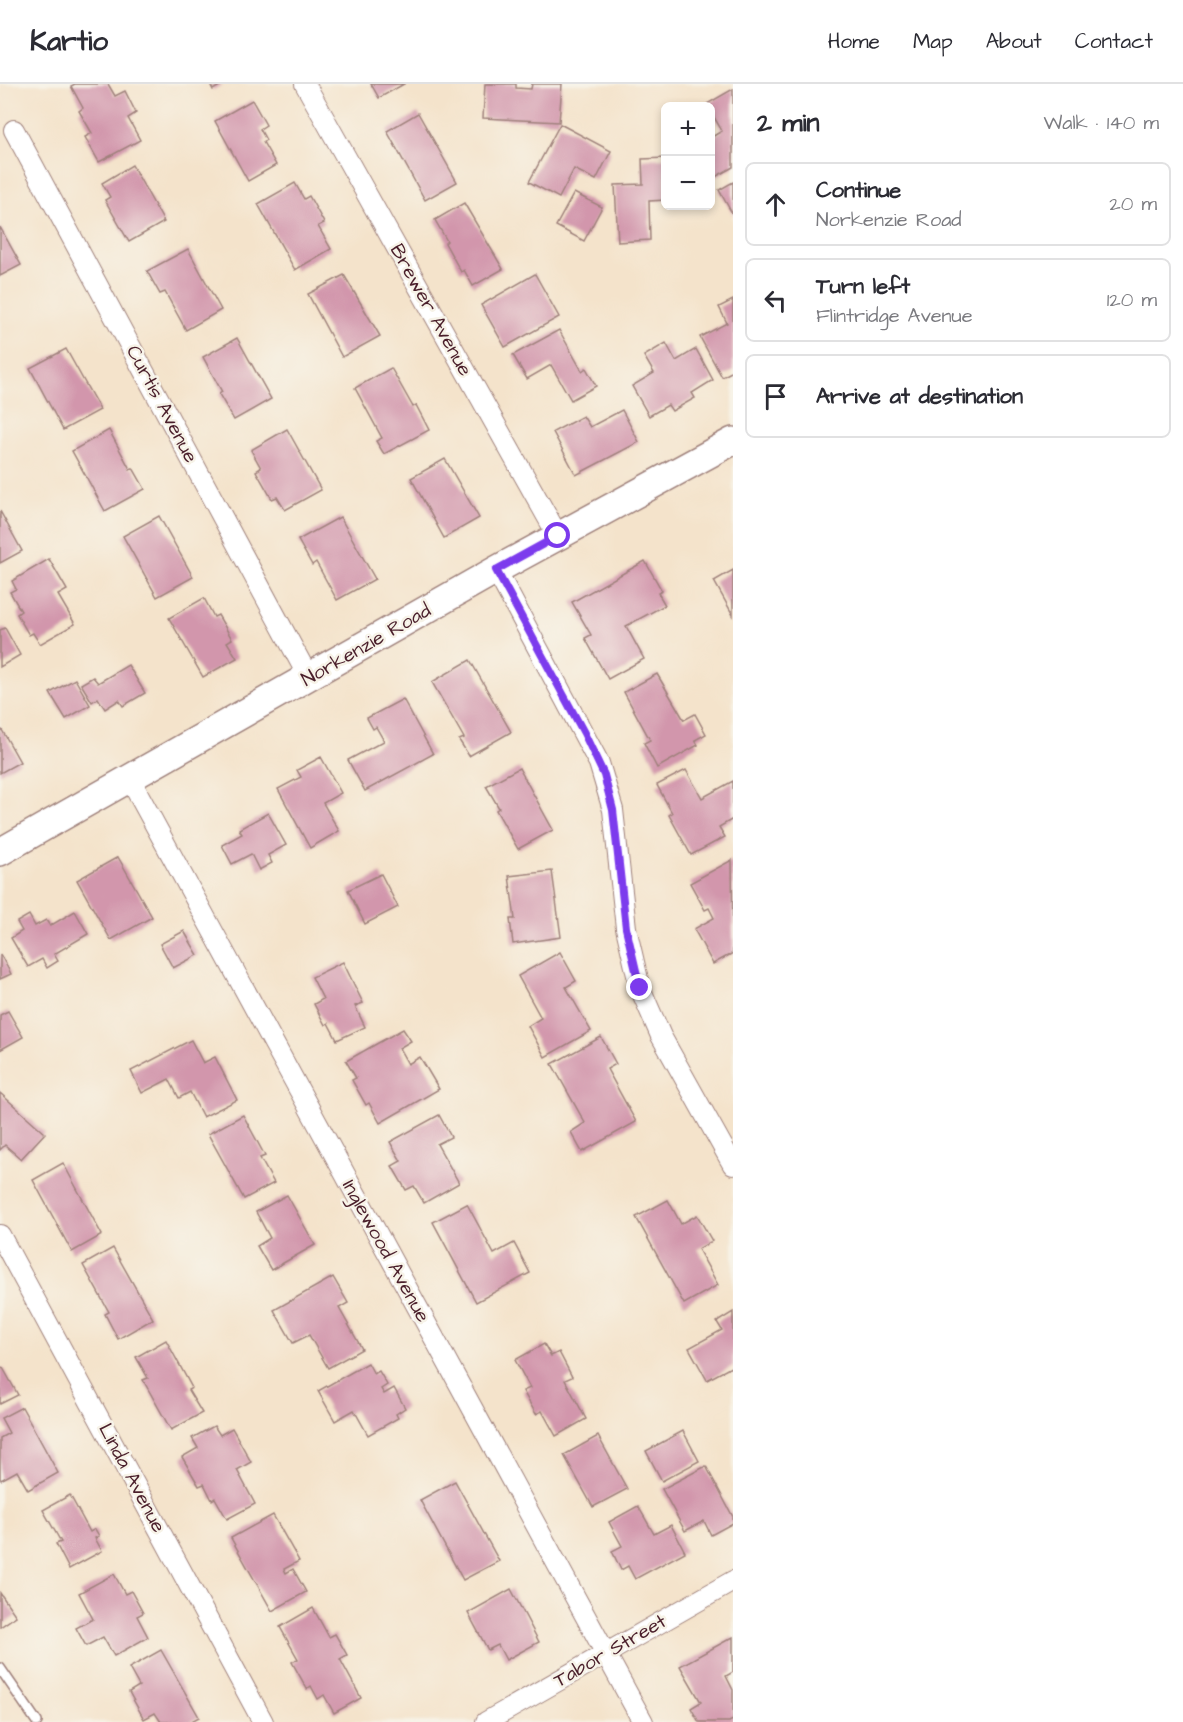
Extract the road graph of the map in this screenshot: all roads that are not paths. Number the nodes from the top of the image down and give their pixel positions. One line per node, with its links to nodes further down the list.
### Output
1 (305, 84): 4 (street, Brewer Avenue)
2 (14, 130): 6 (street, Curtis Avenue)
3 (733, 441): 4 (street, Norkenzie Road)
4 (558, 536): 5 (street, Norkenzie Road)
5 (496, 570): 6 (street, Norkenzie Road); 9 (street)
6 (309, 678): 7 (street, Norkenzie Road)
7 (130, 779): 8 (street, Norkenzie Road); 12 (street, Inglewood Avenue)
8 (0, 852)
9 (733, 1165)
10 (0, 1235): 15 (street, Linda Avenue)
11 (733, 1581): 12 (street, Tabor Street)
12 (605, 1653): 16 (street, Tabor Street); 17 (street, Inglewood Avenue)
13 (0, 1668): 14 (lane)
14 (37, 1722)
15 (263, 1722)
16 (486, 1722)
17 (643, 1722)

